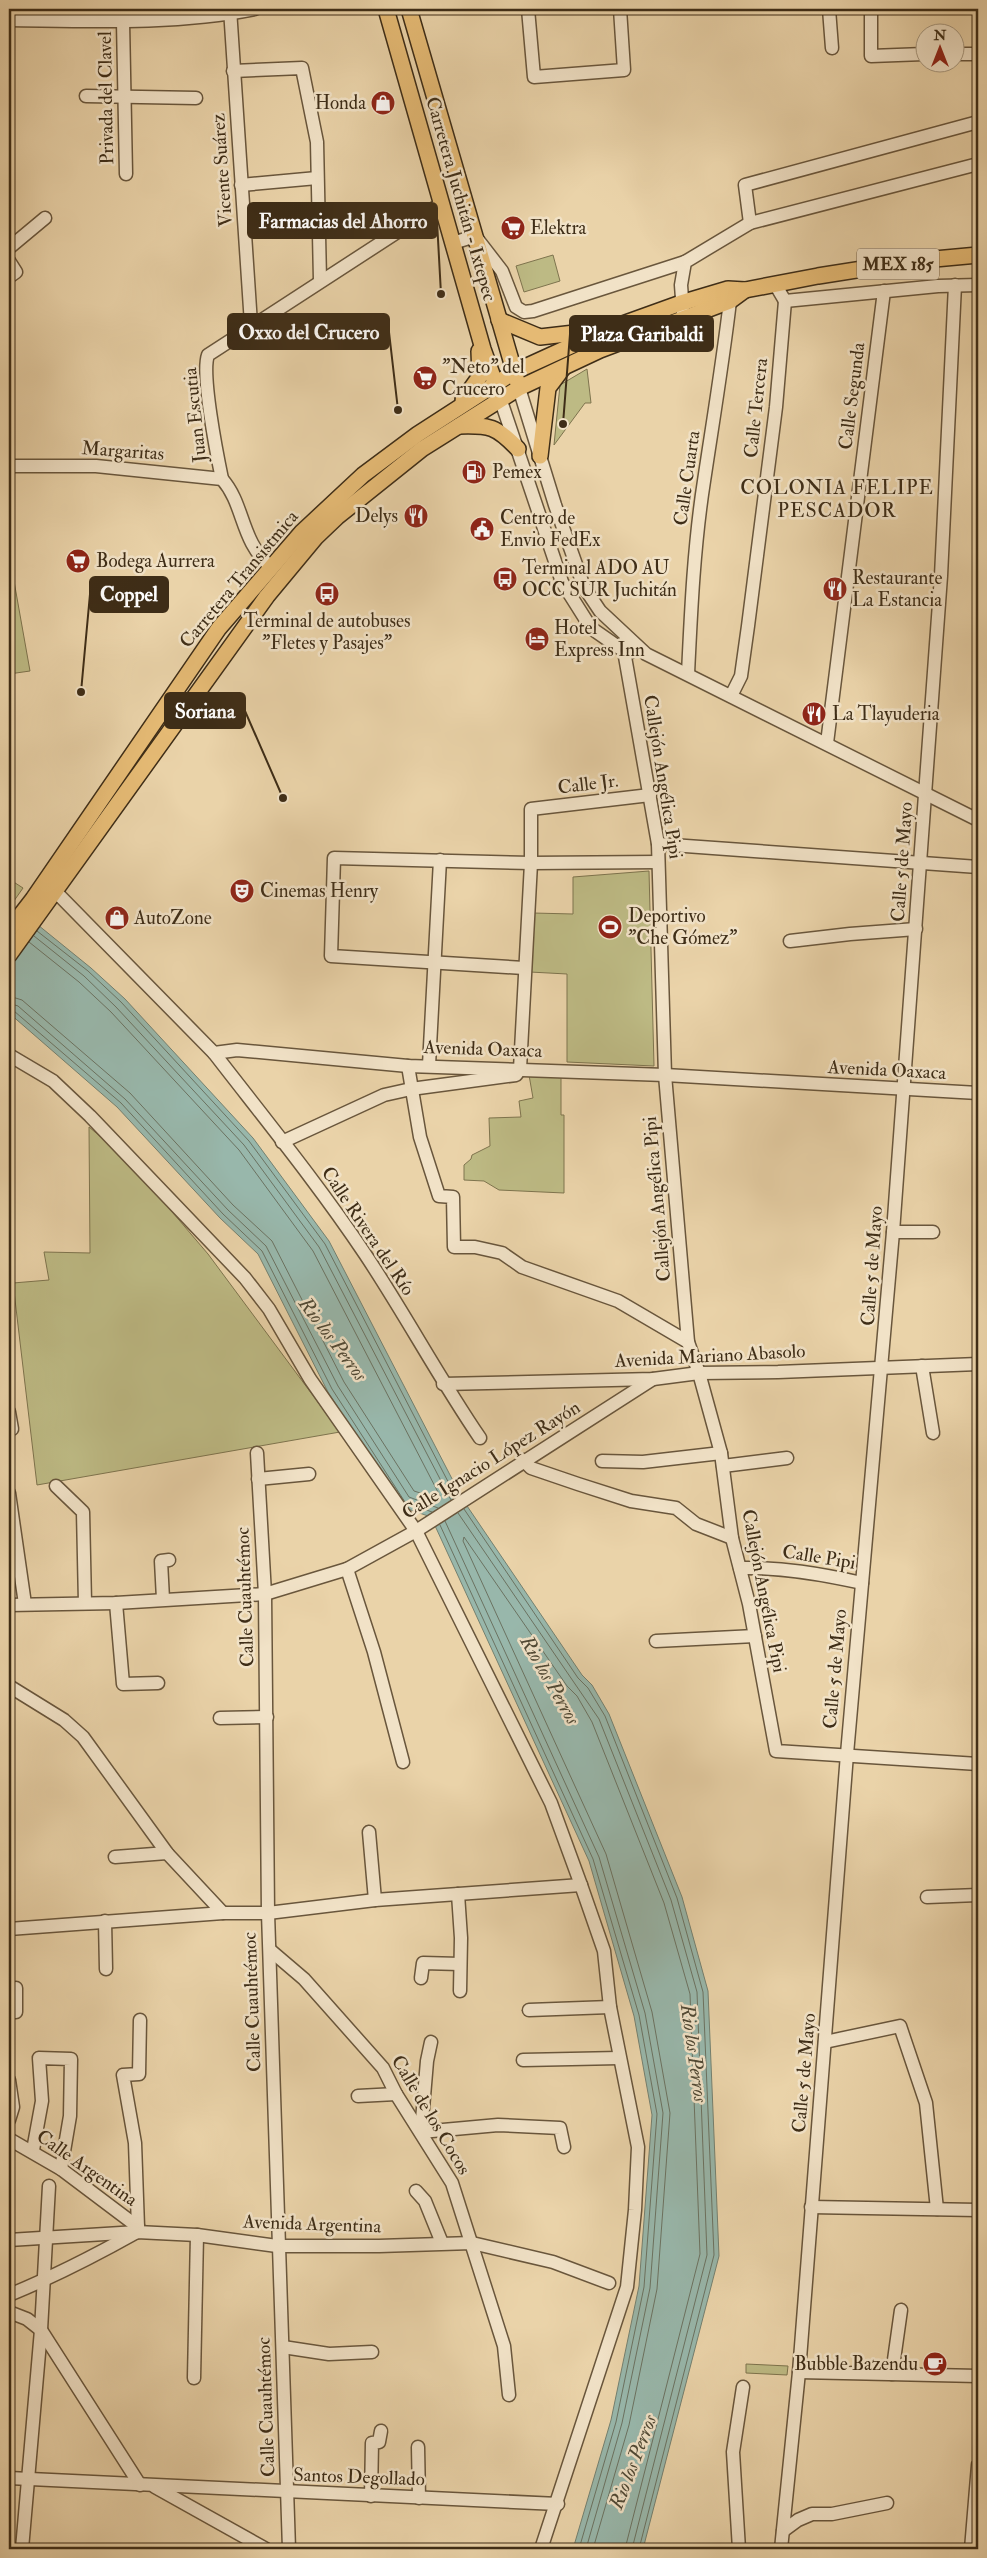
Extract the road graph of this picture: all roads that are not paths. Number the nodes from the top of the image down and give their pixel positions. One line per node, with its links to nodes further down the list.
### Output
1 (130, 9): 12 (street, Privada del Clavel)
2 (255, 9): 9 (street)
3 (386, 9): 26 (main road, Carretera Juchitán - Ixtepec)
4 (409, 9): 29 (main road, Carretera Juchitán - Ixtepec)
5 (528, 9): 6 (street)
6 (620, 9)
7 (829, 9): 13 (street)
8 (870, 9): 14 (street)
9 (230, 11): 12 (street); 17 (street, Vicente Suárez)
10 (23, 14): 11 (street); 12 (street)
11 (9, 20)
12 (128, 21): 19 (street, Privada del Clavel)
13 (832, 48)
14 (914, 54)
15 (964, 54): 16 (street)
16 (978, 54)
17 (234, 71): 24 (street); 25 (street, Vicente Suárez)
18 (86, 96): 19 (street)
19 (125, 97): 20 (street); 23 (street, Privada del Clavel)
20 (196, 98)
21 (978, 122): 28 (street)
22 (978, 164): 28 (street)
23 (126, 174)
24 (317, 178): 25 (street); 34 (street)
25 (242, 185): 44 (street, Vicente Suárez)
26 (442, 203): 30 (main road, Carretera Juchitán - Ixtepec); 34 (street, Juan Escutia)
27 (46, 218): 31 (street)
28 (750, 223): 33 (street)
29 (475, 236): 30 (street); 33 (street); 43 (main road, Carretera Juchitán - Ixtepec)
30 (453, 243): 45 (main road, Carretera Juchitán - Ixtepec)
31 (9, 248)
32 (978, 255): 35 (main road, MEX 185)
33 (685, 262): 41 (street)
34 (320, 280): 44 (street, Juan Escutia)
35 (775, 284): 39 (main road, Carretera Transistmica / MEX 185); 40 (street)
36 (978, 285): 37 (street)
37 (955, 286): 38 (street); 63 (street, Calle 5 de Mayo)
38 (884, 291): 40 (street); 62 (street, Calle Segunda)
39 (729, 295): 41 (main road, Carretera Transistmica / MEX 185); 42 (main road, Carretera Transistmica / MEX 185); 60 (street, Calle Cuarta)
40 (785, 301): 61 (street, Calle Tercera)
41 (681, 303): 42 (street); 46 (main road, Carretera Transistmica / MEX 185)
42 (684, 319): 47 (main road, Carretera Transistmica / MEX 185)
43 (499, 320): 46 (main road); 48 (main road, Carretera Juchitán - Ixtepec)
44 (251, 324): 57 (street, Juan Escutia)
45 (478, 330): 49 (main road, Carretera Juchitán - Ixtepec); 52 (main road)
46 (606, 330): 48 (main road, Carretera Transistmica / MEX 185)
47 (564, 367): 50 (main road, Carretera Transistmica / MEX 185); 55 (main road)
48 (514, 372): 49 (main road, Carretera Transistmica / MEX 185); 50 (main road, Carretera Juchitán - Ixtepec)
49 (495, 383): 51 (main road, Carretera Juchitán - Ixtepec); 52 (main road, Carretera Transistmica / MEX 185)
50 (519, 388): 51 (main road, Carretera Transistmica / MEX 185); 55 (street)
51 (500, 398): 53 (main road, Carretera Transistmica / MEX 185); 54 (street)
52 (458, 407): 58 (main road, Carretera Transistmica / MEX 185)
53 (457, 426): 54 (main road); 72 (main road, Carretera Transistmica / MEX 185)
54 (518, 449): 59 (street)
55 (540, 456): 59 (street)
56 (9, 466): 57 (street, Margaritas)
57 (222, 479): 58 (street)
58 (271, 567): 73 (main road, Carretera Transistmica / MEX 185)
59 (625, 644): 60 (street); 64 (street, Callejón Angélica Pipi)
60 (688, 674): 61 (street)
61 (731, 696): 62 (street)
62 (827, 743): 63 (street)
63 (926, 792): 65 (street); 69 (street, Calle 5 de Mayo)
64 (650, 795): 66 (street, Callejón Angélica Pipi); 70 (street, Calle Jr.)
65 (978, 820)
66 (658, 844): 68 (street, Callejón Angélica Pipi); 69 (street)
67 (440, 860): 70 (street); 78 (street); 78 (street)
68 (658, 862): 70 (street); 85 (street, Callejón Angélica Pipi)
69 (921, 862): 71 (street); 74 (street, Calle 5 de Mayo)
70 (531, 863): 79 (street)
71 (978, 867)
72 (54, 890): 73 (main road, Carretera Transistmica / MEX 185); 80 (street)
73 (38, 902): 75 (main road, MEX 185); 77 (main road, MEX 185)
74 (916, 929): 76 (street); 87 (street, Calle 5 de Mayo)
75 (9, 930)
76 (790, 941)
77 (9, 955)
78 (433, 963): 79 (street); 82 (street)
79 (524, 968): 84 (street)
80 (214, 1052): 83 (street, Avenida Oaxaca); 89 (street, Calle Rivera del Río)
81 (9, 1055): 112 (street)
82 (429, 1065): 83 (street, Avenida Oaxaca); 84 (street, Avenida Oaxaca)
83 (408, 1066): 86 (street)
84 (520, 1069): 85 (street, Avenida Oaxaca); 86 (street)
85 (665, 1075): 87 (street, Avenida Oaxaca); 92 (street, Callejón Angélica Pipi)
86 (411, 1089): 89 (street); 92 (street)
87 (903, 1090): 88 (street, Avenida Oaxaca); 90 (street, Calle 5 de Mayo)
88 (978, 1093)
89 (282, 1142): 98 (street, Calle Rivera del Río)
90 (893, 1232): 91 (street); 95 (street, Calle 5 de Mayo)
91 (933, 1232)
92 (688, 1342): 96 (street, Callejón Angélica Pipi)
93 (978, 1364): 94 (street, Avenida Mariano Abasolo)
94 (922, 1366): 95 (street, Avenida Mariano Abasolo); 101 (street)
95 (883, 1367): 96 (street, Avenida Mariano Abasolo); 117 (street, Calle 5 de Mayo)
96 (699, 1373): 97 (street, Avenida Mariano Abasolo); 106 (street, Callejón Angélica Pipi)
97 (653, 1378): 98 (street, Avenida Mariano Abasolo); 105 (street, Calle Ignacio López Rayón)
98 (443, 1384): 102 (street, Calle Rivera del Río)
99 (9, 1412): 100 (street)
100 (12, 1429)
101 (933, 1433)
102 (480, 1438)
103 (257, 1453): 109 (street, Calle Cuauhtémoc)
104 (787, 1458): 106 (street)
105 (523, 1460): 112 (street, Calle Ignacio López Rayón); 113 (street)
106 (722, 1460): 107 (street); 113 (street, Callejón Angélica Pipi)
107 (602, 1461)
108 (309, 1474): 109 (street)
109 (258, 1479): 118 (street, Calle Cuauhtémoc)
110 (56, 1486): 120 (street)
111 (9, 1493): 122 (street)
112 (420, 1528): 115 (street, Calle Ignacio López Rayón); 136 (street)
113 (732, 1538): 116 (street, Callejón Angélica Pipi)
114 (169, 1560): 119 (street)
115 (347, 1568): 118 (street, Calle Ignacio López Rayón); 131 (street)
116 (740, 1568): 117 (street, Calle Pipi); 124 (street, Callejón Angélica Pipi)
117 (862, 1582): 130 (street, Calle 5 de Mayo)
118 (265, 1594): 119 (street, Calle Ignacio López Rayón); 128 (street, Calle Cuauhtémoc)
119 (163, 1599): 121 (street, Calle Ignacio López Rayón)
120 (85, 1603): 121 (street, Calle Ignacio López Rayón); 122 (street, Calle Ignacio López Rayón)
121 (116, 1603): 126 (street)
122 (25, 1604): 123 (street, Calle Ignacio López Rayón)
123 (9, 1605)
124 (755, 1636): 125 (street); 130 (street, Callejón Angélica Pipi)
125 (656, 1641)
126 (158, 1683)
127 (9, 1686): 134 (street)
128 (267, 1717): 129 (street); 142 (street, Calle Cuauhtémoc)
129 (220, 1718)
130 (846, 1754): 132 (street); 156 (street, Calle 5 de Mayo)
131 (403, 1762)
132 (978, 1764)
133 (369, 1832): 140 (street)
134 (167, 1853): 135 (street); 141 (street)
135 (115, 1857)
136 (580, 1885): 137 (street); 151 (street)
137 (458, 1894): 140 (street); 146 (street)
138 (978, 1894): 139 (street)
139 (927, 1897)
140 (375, 1900): 142 (street)
141 (223, 1912): 142 (street); 143 (street)
142 (268, 1913): 145 (street, Calle Cuauhtémoc)
143 (105, 1921): 144 (street); 147 (street)
144 (9, 1929)
145 (270, 1950): 160 (street, Calle de los Cocos); 179 (street, Calle Cuauhtémoc)
146 (460, 1964): 148 (street); 150 (street)
147 (106, 1969)
148 (421, 1978)
149 (16, 1988): 153 (street)
150 (460, 1991)
151 (610, 2007): 152 (street); 157 (street)
152 (530, 2010)
153 (9, 2012)
154 (140, 2020): 173 (street)
155 (431, 2042): 163 (street)
156 (825, 2042): 170 (street, Calle 5 de Mayo); 171 (street)
157 (619, 2058): 158 (street); 204 (street)
158 (522, 2060)
159 (9, 2080): 162 (street)
160 (396, 2094): 161 (street); 163 (street, Calle de los Cocos)
161 (358, 2096)
162 (9, 2120)
163 (422, 2132): 165 (street); 178 (street, Calle de los Cocos)
164 (9, 2138): 166 (street, Calle Argentina)
165 (564, 2147)
166 (33, 2150): 167 (street, Calle Argentina); 167 (street)
167 (61, 2169): 173 (street, Calle Argentina)
168 (50, 2186): 175 (street)
169 (416, 2191): 177 (street)
170 (811, 2207): 171 (street); 188 (street, Calle 5 de Mayo)
171 (937, 2209): 172 (street)
172 (978, 2210)
173 (138, 2229): 174 (street, Avenida Argentina); 175 (street, Avenida Argentina); 180 (street)
174 (197, 2235): 179 (street, Avenida Argentina); 191 (street)
175 (47, 2237): 176 (street, Avenida Argentina); 180 (street)
176 (9, 2240)
177 (442, 2243): 178 (street, Avenida Argentina); 179 (street, Avenida Argentina)
178 (472, 2243): 181 (street, Avenida Argentina); 193 (street, Calle de los Cocos)
179 (277, 2246): 186 (street, Calle Cuauhtémoc)
180 (44, 2280): 182 (street); 185 (street)
181 (609, 2283)
182 (9, 2295)
183 (901, 2310): 189 (street)
184 (9, 2312): 185 (street)
185 (41, 2330): 198 (street); 199 (street)
186 (283, 2347): 187 (street); 200 (street, Calle Cuauhtémoc)
187 (372, 2352)
188 (799, 2372): 189 (street); 205 (street, Calle 5 de Mayo)
189 (892, 2374): 190 (street)
190 (978, 2376)
191 (194, 2378)
192 (743, 2386): 210 (street)
193 (509, 2395)
194 (381, 2431): 201 (street)
195 (418, 2447): 202 (street)
196 (978, 2465): 212 (street)
197 (9, 2478): 198 (street, Santos Degollado)
198 (29, 2480): 199 (street, Santos Degollado); 206 (street)
199 (147, 2486): 200 (street, Santos Degollado); 207 (street)
200 (288, 2492): 201 (street, Santos Degollado); 208 (street, Calle Cuauhtémoc)
201 (371, 2496): 202 (street, Santos Degollado)
202 (419, 2498): 204 (street, Santos Degollado)
203 (887, 2502): 205 (street)
204 (558, 2504): 209 (street)
205 (783, 2531): 211 (street, Calle 5 de Mayo)
206 (22, 2549)
207 (266, 2549)
208 (289, 2549)
209 (541, 2549)
210 (739, 2549)
211 (782, 2549)
212 (971, 2549)

